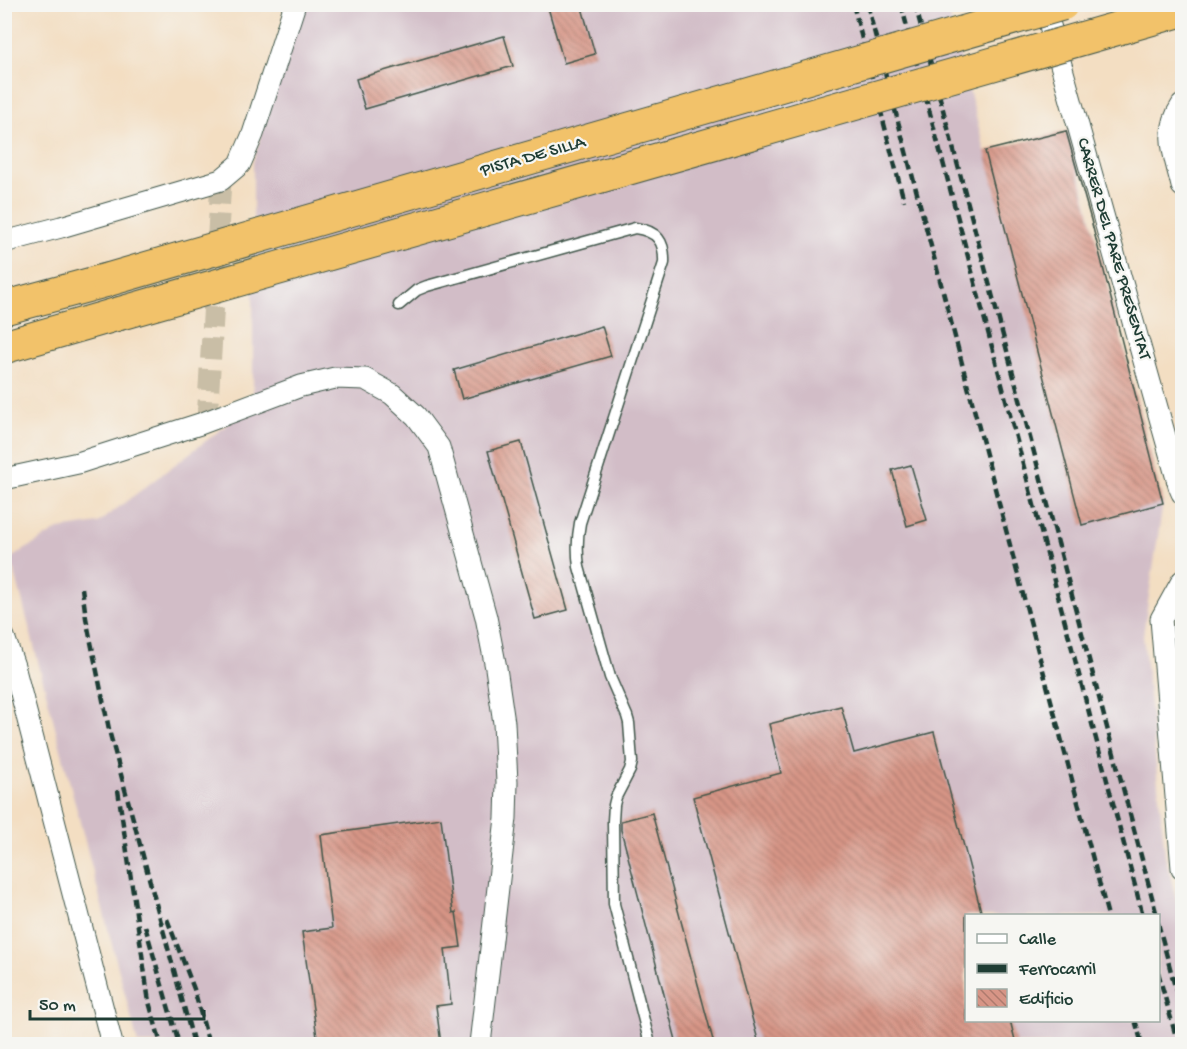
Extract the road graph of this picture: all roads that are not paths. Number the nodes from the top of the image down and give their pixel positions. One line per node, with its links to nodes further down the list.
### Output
1 (295, 4): 7 (street)
2 (1044, 4): 14 (street, CARRER DEL PARE PRESENTAT)
3 (1062, 4): 8 (highway, PISTA DE SILLA, bridge)
4 (1182, 10): 12 (highway, bridge)
5 (1182, 105): 6 (street)
6 (1182, 186)
7 (4, 242)
8 (107, 280): 9 (highway); 11 (highway, PISTA DE SILLA)
9 (4, 298)
10 (399, 305): 21 (lane)
11 (4, 308)
12 (4, 347)
13 (4, 479): 20 (street)
14 (1182, 493)
15 (1182, 581): 17 (street)
16 (4, 637): 19 (street)
17 (1174, 664): 18 (street)
18 (1182, 868)
19 (112, 1044)
20 (480, 1044)
21 (650, 1044)

